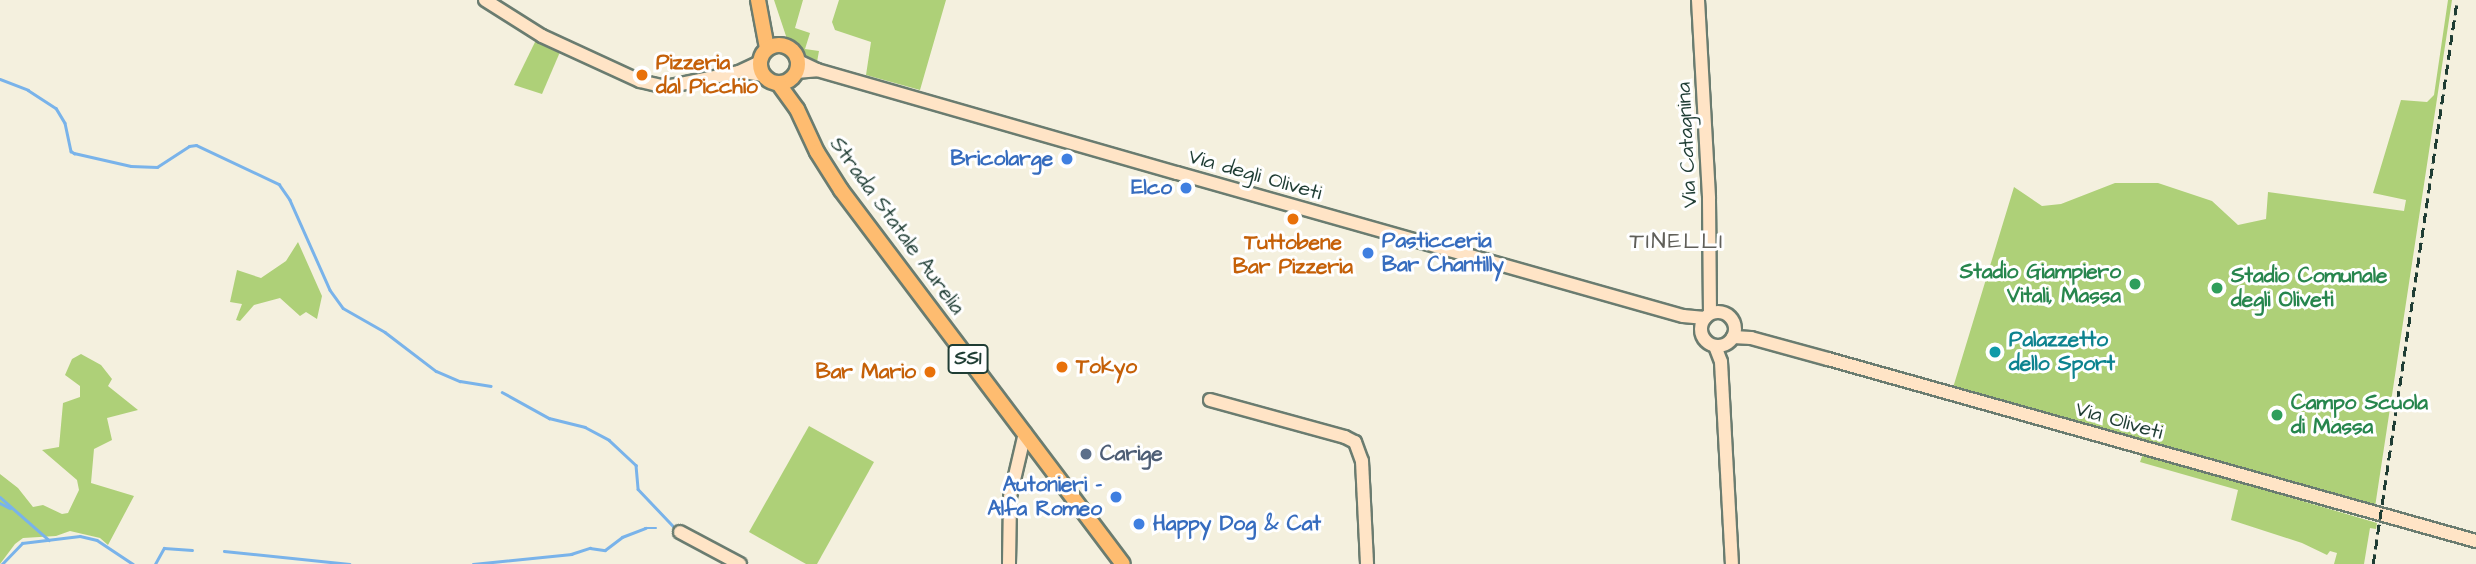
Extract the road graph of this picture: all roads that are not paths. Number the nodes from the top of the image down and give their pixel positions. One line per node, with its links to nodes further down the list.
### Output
1 (485, 0): 5 (main road)
2 (1698, 0): 7 (main road, Via Catagnina)
3 (759, 2): 4 (main road)
4 (775, 47): 5 (main road); 6 (main road)
5 (762, 68): 6 (main road)
6 (791, 73): 7 (main road, Via degli Oliveti); 10 (main road, Strada Statale Aurelia / SS1)
7 (1710, 318): 8 (main road); 8 (main road)
8 (1727, 339): 12 (main road, Via Oliveti); 17 (main road)
9 (1210, 400): 16 (main road)
10 (1025, 433): 14 (main road); 15 (main road, Strada Statale Aurelia / SS1)
11 (680, 532): 13 (main road)
12 (2476, 541)
13 (740, 564)
14 (1009, 564)
15 (1123, 564)
16 (1367, 564)
17 (1732, 564)

